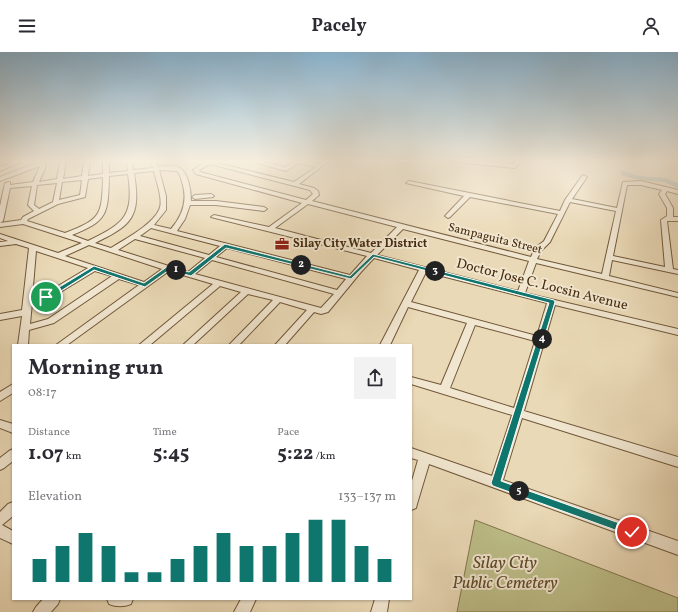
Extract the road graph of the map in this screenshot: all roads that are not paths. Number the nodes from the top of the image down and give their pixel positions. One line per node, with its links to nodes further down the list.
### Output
1 (7, 187): 33 (street)
2 (34, 187): 27 (street)
3 (59, 187): 24 (street)
4 (83, 187): 24 (street)
5 (105, 187): 41 (street)
6 (132, 187): 44 (street)
7 (160, 187): 36 (street)
8 (186, 187): 21 (street)
9 (251, 187): 23 (street, Sampaguita Street)
10 (306, 187): 23 (street)
11 (432, 187): 18 (street)
12 (577, 187): 20 (street)
13 (624, 187): 26 (street)
14 (658, 187): 15 (street)
15 (666, 189): 16 (street); 31 (street)
16 (678, 192)
17 (498, 193): 22 (street)
18 (469, 194): 22 (street); 29 (street)
19 (211, 196): 21 (street)
20 (568, 200): 26 (street); 28 (street)
21 (188, 201): 25 (street); 39 (street)
22 (503, 201): 28 (street)
23 (307, 202): 37 (street, Sampaguita Street); 38 (street)
24 (56, 203): 27 (street)
25 (264, 209)
26 (618, 210): 53 (street)
27 (38, 211): 34 (street)
28 (562, 212): 55 (street)
29 (448, 216)
30 (214, 217): 38 (street, Doctor Jose C. Locsin Avenue)
31 (670, 218): 32 (street); 59 (street)
32 (678, 219)
33 (0, 221)
34 (23, 222): 35 (street); 41 (street)
35 (0, 225)
36 (150, 226): 39 (street); 42 (street)
37 (402, 226): 51 (street); 55 (street, Sampaguita Street)
38 (270, 229): 51 (street, Doctor Jose C. Locsin Avenue)
39 (173, 231): 46 (street)
40 (0, 236): 43 (street)
41 (65, 236): 44 (street)
42 (133, 236): 48 (street); 54 (street)
43 (16, 242): 45 (street); 47 (street)
44 (88, 243): 48 (street); 50 (street)
45 (0, 244)
46 (225, 246): 54 (street); 63 (street)
47 (33, 248): 49 (street); 52 (street)
48 (111, 251): 57 (street)
49 (49, 253): 50 (street); 52 (street)
50 (58, 256): 56 (street)
51 (373, 256): 58 (street, Doctor Jose C. Locsin Avenue); 63 (street)
52 (32, 257): 72 (street)
53 (609, 257): 59 (street); 64 (street)
54 (210, 258): 61 (street); 68 (street)
55 (533, 260): 64 (street, Sampaguita Street); 69 (street)
56 (94, 268): 62 (street); 72 (street)
57 (168, 268): 61 (street); 66 (street)
58 (424, 268): 69 (street, Doctor Jose C. Locsin Avenue); 74 (street)
59 (669, 270): 60 (street)
60 (678, 272)
61 (189, 274): 65 (street)
62 (118, 276): 66 (street); 79 (street)
63 (351, 278): 68 (street)
64 (605, 278): 70 (street, Sampaguita Street)
65 (219, 283): 67 (street); 84 (street)
66 (145, 286): 83 (street)
67 (247, 290): 71 (street); 85 (street)
68 (339, 293): 75 (street)
69 (521, 294): 73 (street, Doctor Jose C. Locsin Avenue)
70 (678, 295)
71 (279, 299): 75 (street); 86 (street)
72 (28, 301): 76 (street)
73 (552, 302): 80 (street, Doctor Jose C. Locsin Avenue); 81 (street)
74 (407, 304): 78 (street); 88 (street)
75 (313, 308): 87 (street)
76 (27, 312): 77 (street); 79 (street)
77 (0, 317)
78 (472, 322): 81 (street); 91 (street)
79 (25, 328): 82 (street)
80 (678, 332)
81 (541, 340): 93 (street)
82 (23, 344)
83 (61, 344)
84 (145, 344)
85 (189, 344)
86 (235, 344)
87 (281, 344)
88 (386, 344)
89 (412, 380): 91 (street)
90 (12, 389): 92 (street)
91 (444, 390): 93 (street)
92 (0, 397)
93 (518, 413): 99 (street); 101 (street)
94 (0, 424): 95 (street)
95 (12, 429)
96 (412, 453): 98 (street)
97 (12, 455): 100 (street)
98 (425, 458): 101 (street); 102 (street)
99 (678, 462)
100 (0, 465)
101 (496, 483): 107 (street)
102 (412, 501)
103 (12, 509): 104 (street)
104 (0, 520)
105 (0, 531): 106 (street)
106 (12, 537)
107 (678, 548)
108 (52, 600): 111 (street)
109 (248, 600): 112 (street)
110 (382, 600): 113 (street)
111 (41, 612)
112 (242, 612)
113 (378, 612)

